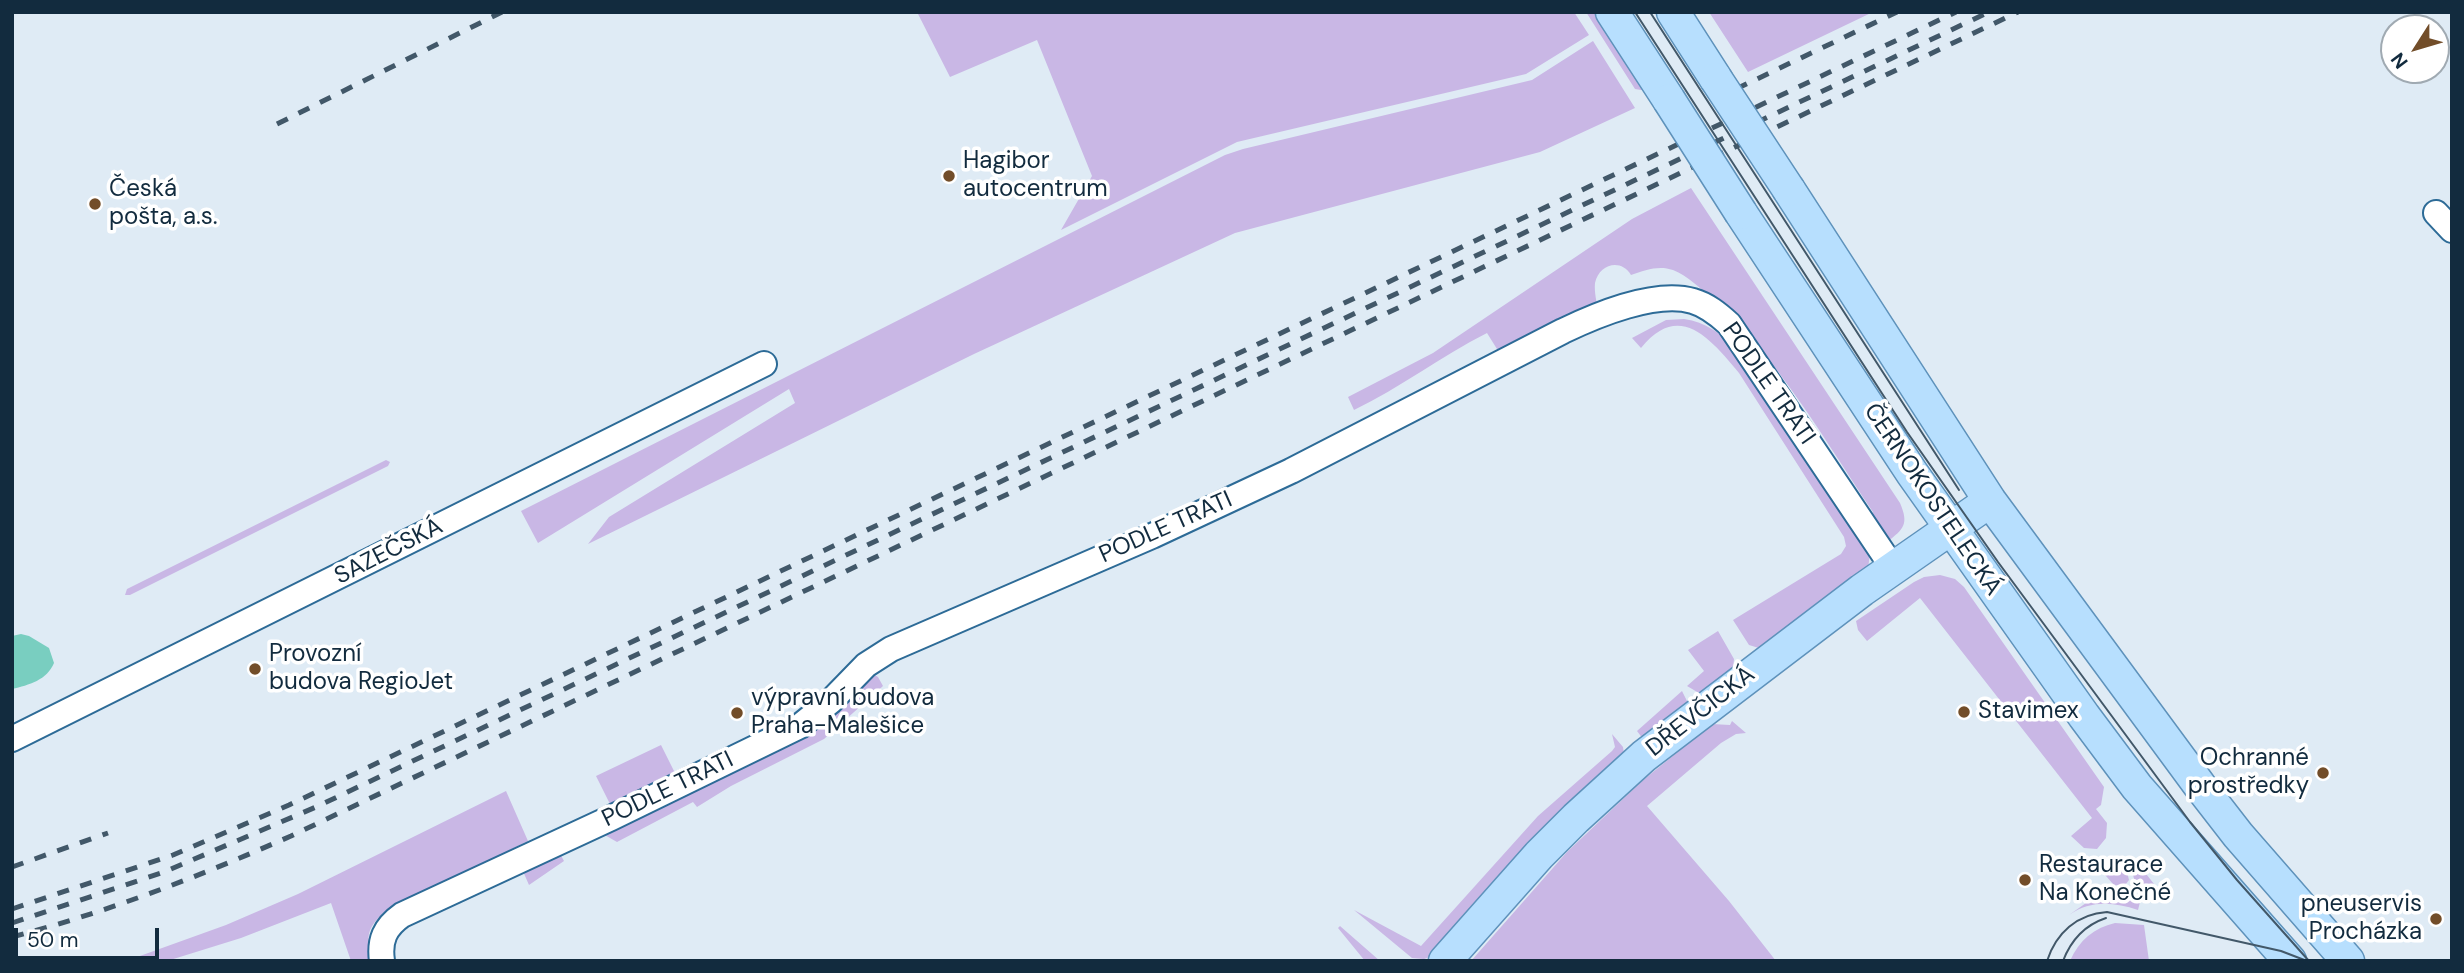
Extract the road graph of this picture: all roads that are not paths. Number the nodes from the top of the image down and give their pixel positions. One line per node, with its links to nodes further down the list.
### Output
1 (1612, 12): 5 (main road, ČERNOKOSTELECKÁ, bridge)
2 (1673, 12): 4 (main road, ČERNOKOSTELECKÁ, bridge)
3 (764, 363): 7 (street, SAZEČSKÁ)
4 (1990, 501): 5 (main road, DŘEVČICKÁ); 11 (main road, ČERNOKOSTELECKÁ)
5 (1951, 529): 6 (main road, DŘEVČICKÁ); 10 (main road, ČERNOKOSTELECKÁ)
6 (1893, 568): 8 (street, PODLE TRATI); 9 (main road, DŘEVČICKÁ)
7 (12, 740)
8 (382, 961)
9 (1445, 961)
10 (2290, 961)
11 (2348, 961)

